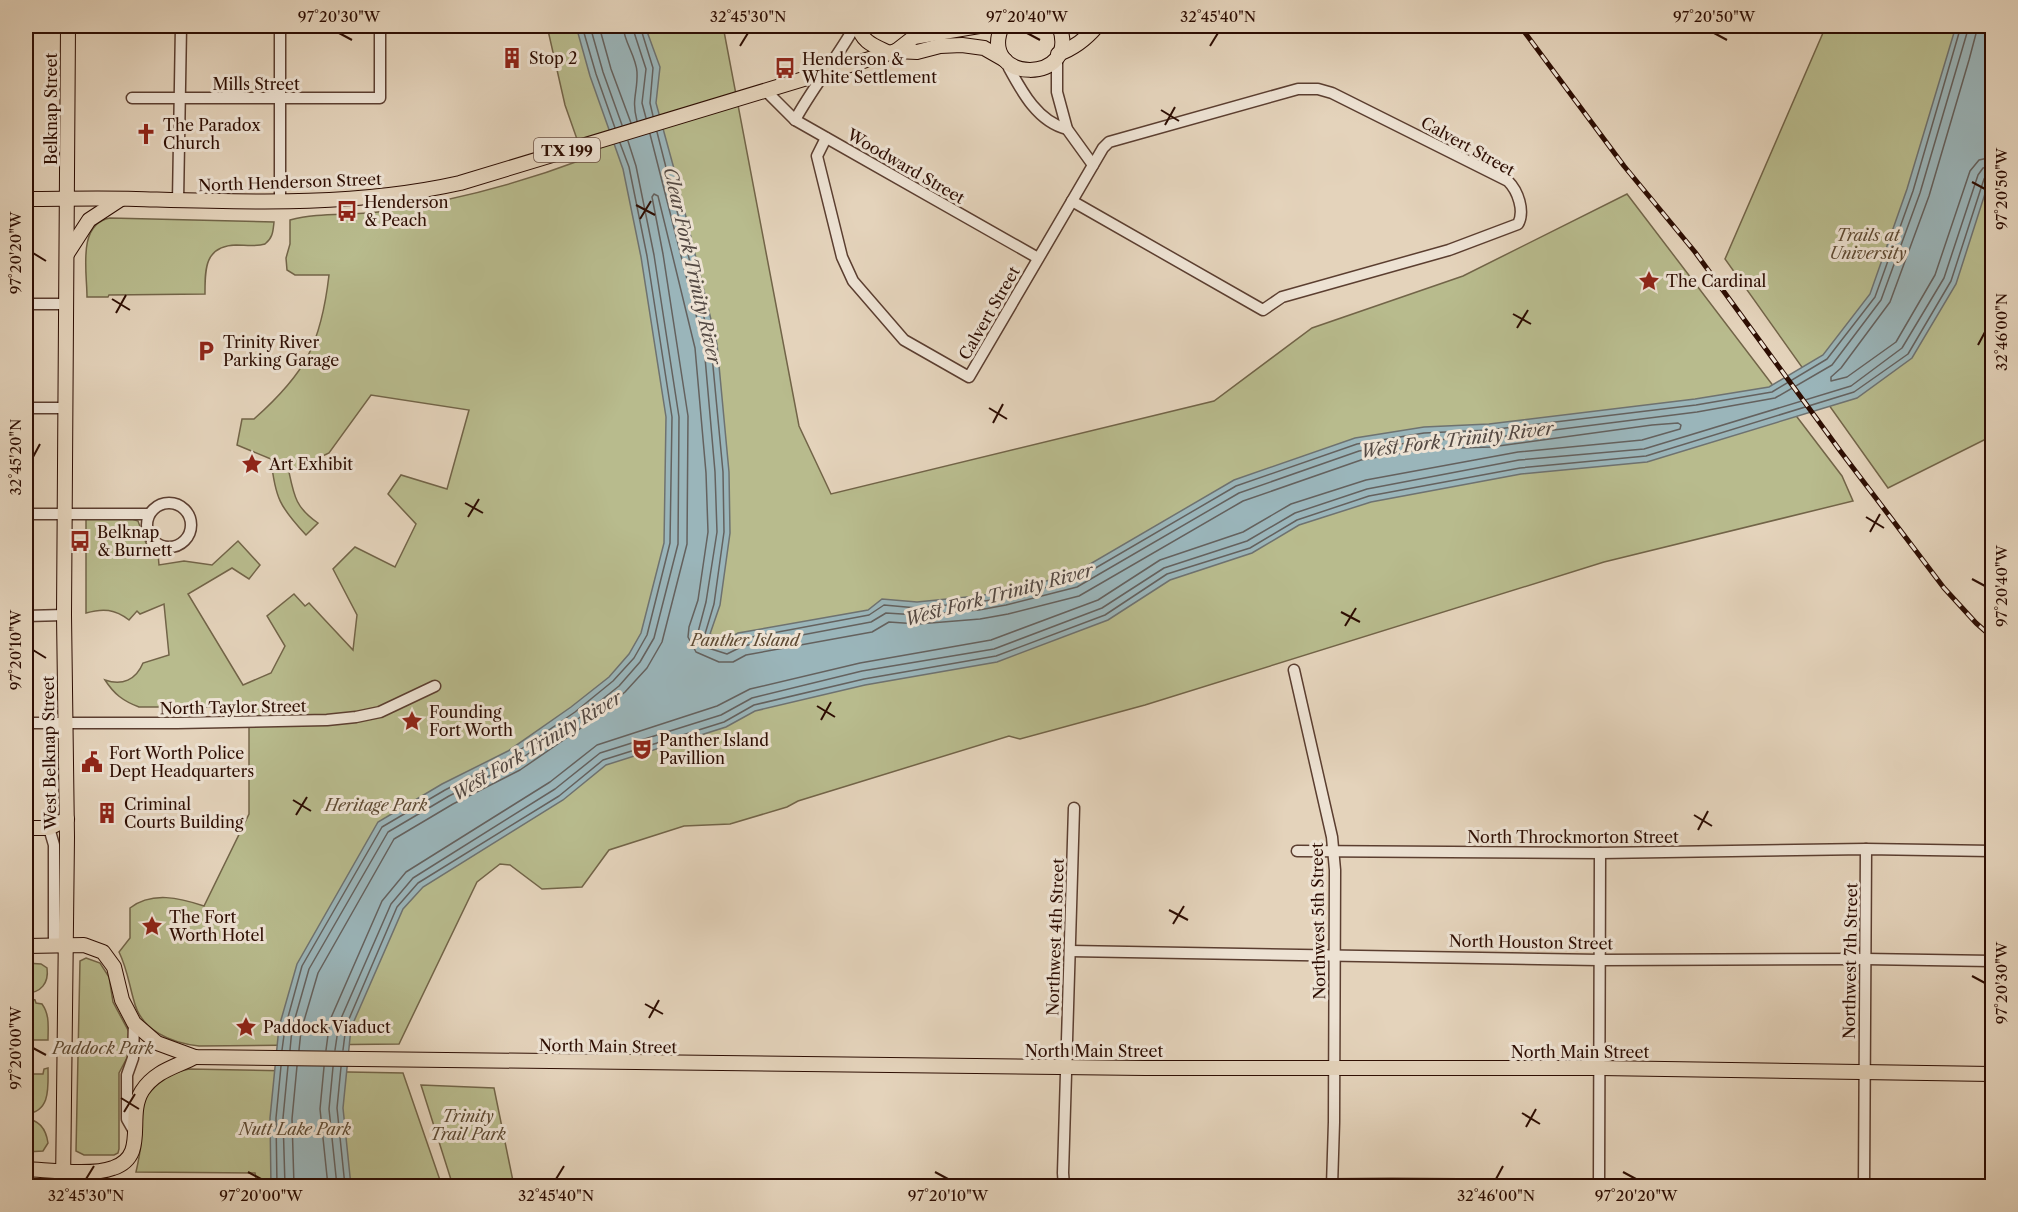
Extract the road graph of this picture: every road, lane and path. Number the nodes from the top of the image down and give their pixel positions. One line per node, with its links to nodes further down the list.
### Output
1 (68, 26): 22 (main road, Belknap Street)
2 (181, 26): 17 (street)
3 (280, 26): 16 (street)
4 (380, 26): 16 (street, Mills Street)
5 (857, 26): 10 (main road); 13 (street)
6 (979, 26): 10 (main road, North Henderson Street / TX 199)
7 (1002, 26): 12 (main road)
8 (1059, 26): 11 (main road)
9 (1097, 26): 11 (main road)
10 (892, 52): 12 (main road, North Henderson Street / TX 199); 13 (main road, North Henderson Street / TX 199)
11 (1058, 56): 12 (main road, North Henderson Street); 19 (street)
12 (1006, 61): 19 (street)
13 (826, 71): 14 (main road, North Henderson Street / TX 199); 18 (street)
14 (766, 91): 18 (street, Woodward Street); 27 (main road, North Henderson Street / TX 199)
15 (132, 98): 17 (street, Mills Street)
16 (280, 98): 17 (street, Mills Street); 27 (street)
17 (179, 99): 25 (street)
18 (795, 120): 20 (street, Woodward Street)
19 (1067, 129): 21 (street)
20 (826, 138): 29 (street, Woodward Street); 29 (street, Calvert Street)
21 (1093, 165): 26 (street, Calvert Street); 26 (street, Calvert Street)
22 (66, 196): 23 (main road, North Henderson Street / TX 199); 24 (main road, North Henderson Street / TX 199); 28 (main road, West Belknap Street)
23 (26, 199)
24 (121, 199): 25 (main road, North Henderson Street / TX 199); 28 (main road)
25 (178, 201): 27 (main road, North Henderson Street / TX 199)
26 (1072, 201): 29 (street, Calvert Street)
27 (280, 202)
28 (66, 256): 31 (main road, West Belknap Street)
29 (1038, 258)
30 (26, 304): 31 (street)
31 (66, 304): 33 (main road, West Belknap Street)
32 (26, 408): 33 (street)
33 (65, 408): 35 (main road, West Belknap Street)
34 (26, 514): 35 (street)
35 (65, 514): 36 (street); 37 (main road, West Belknap Street)
36 (149, 514): 36 (street)
37 (64, 615): 38 (street); 42 (main road, West Belknap Street)
38 (26, 616)
39 (1294, 670): 49 (street, Northwest 5th Street)
40 (435, 686): 42 (street, North Taylor Street)
41 (26, 723): 42 (street, North Taylor Street)
42 (65, 723): 44 (main road, West Belknap Street)
43 (1074, 808): 54 (street, Northwest 4th Street)
44 (67, 819): 46 (main road); 53 (main road, West Belknap Street)
45 (26, 828): 46 (main road)
46 (49, 828): 53 (street)
47 (1866, 849): 50 (street, North Throckmorton Street); 51 (street, North Throckmorton Street); 56 (street, Northwest 7th Street)
48 (1297, 851): 49 (street, North Throckmorton Street)
49 (1334, 851): 51 (street, North Throckmorton Street); 55 (street, Northwest 5th Street)
50 (1992, 851)
51 (1600, 853): 57 (street)
52 (26, 946): 53 (main road)
53 (60, 946): 59 (main road); 68 (main road, West Belknap Street)
54 (1070, 951): 55 (street, North Houston Street); 61 (street, Northwest 4th Street)
55 (1335, 956): 57 (street, North Houston Street); 62 (street, Northwest 5th Street)
56 (1865, 959): 57 (street, North Houston Street); 58 (street, North Houston Street); 64 (street, Northwest 7th Street)
57 (1599, 960): 63 (street)
58 (1992, 961)
59 (134, 1023): 60 (main road); 66 (street)
60 (197, 1057): 61 (main road, North Main Street); 66 (main road)
61 (1067, 1067): 62 (main road, North Main Street); 69 (street, Northwest 4th Street)
62 (1335, 1068): 63 (main road, North Main Street); 72 (street, Northwest 5th Street)
63 (1599, 1068): 64 (main road, North Main Street); 73 (street)
64 (1863, 1073): 65 (main road, North Main Street); 75 (street, Northwest 7th Street)
65 (1992, 1074)
66 (135, 1134): 68 (main road)
67 (26, 1169): 68 (main road)
68 (63, 1170): 70 (main road, West Belknap Street)
69 (1067, 1184)
70 (63, 1186)
71 (1171, 1186): 72 (street)
72 (1332, 1186): 73 (street)
73 (1599, 1186): 74 (street)
74 (1637, 1186)
75 (1864, 1186)

